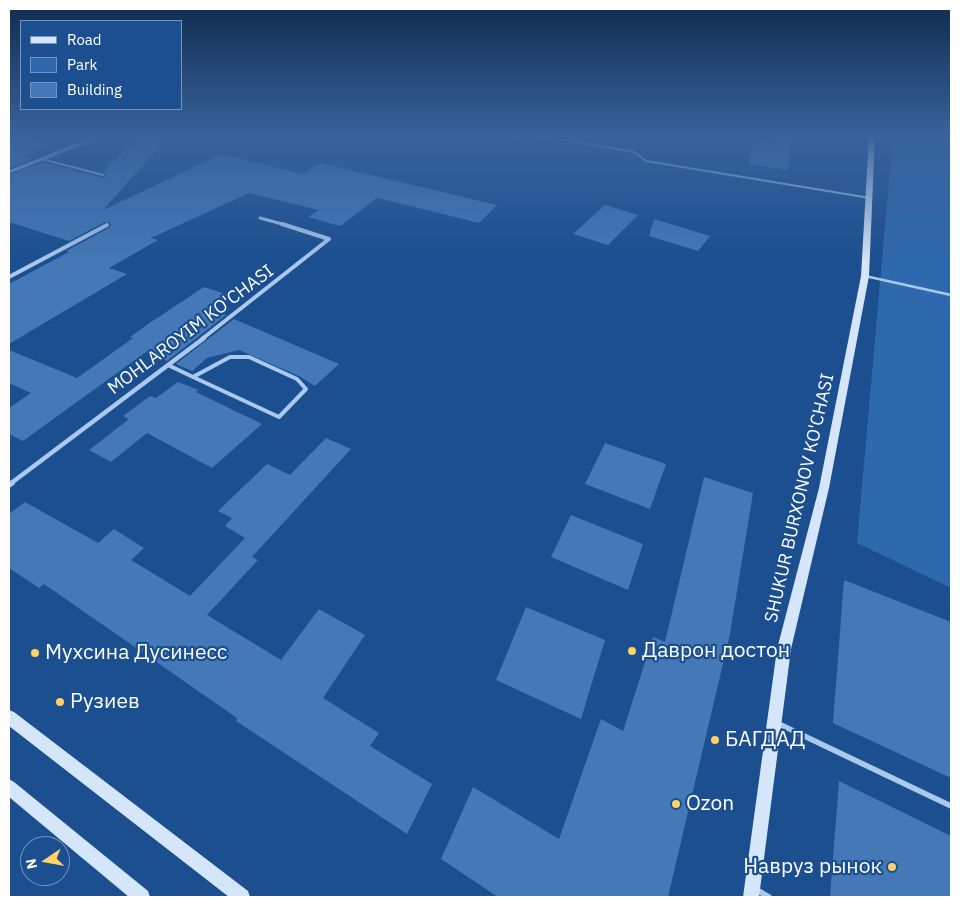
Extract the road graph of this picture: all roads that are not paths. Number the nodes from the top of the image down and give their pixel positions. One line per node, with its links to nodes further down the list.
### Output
1 (751, 178): 3 (lane)
2 (871, 178): 3 (street, SHUKUR BURXONOV KO'CHASI)
3 (870, 198): 6 (street, SHUKUR BURXONOV KO'CHASI)
4 (260, 218): 9 (street, MOHLAROYIM KO'CHASI)
5 (107, 225): 7 (street)
6 (865, 276): 8 (lane); 13 (street, SHUKUR BURXONOV KO'CHASI)
7 (9, 277)
8 (951, 295)
9 (168, 365): 10 (lane); 11 (street, MOHLAROYIM KO'CHASI)
10 (193, 377): 10 (lane)
11 (9, 486)
12 (9, 718): 18 (street)
13 (774, 722): 15 (lane); 16 (street, SHUKUR BURXONOV KO'CHASI)
14 (9, 787): 17 (street)
15 (951, 806)
16 (752, 892): 19 (lane)
17 (142, 897)
18 (242, 897)
19 (769, 897)

